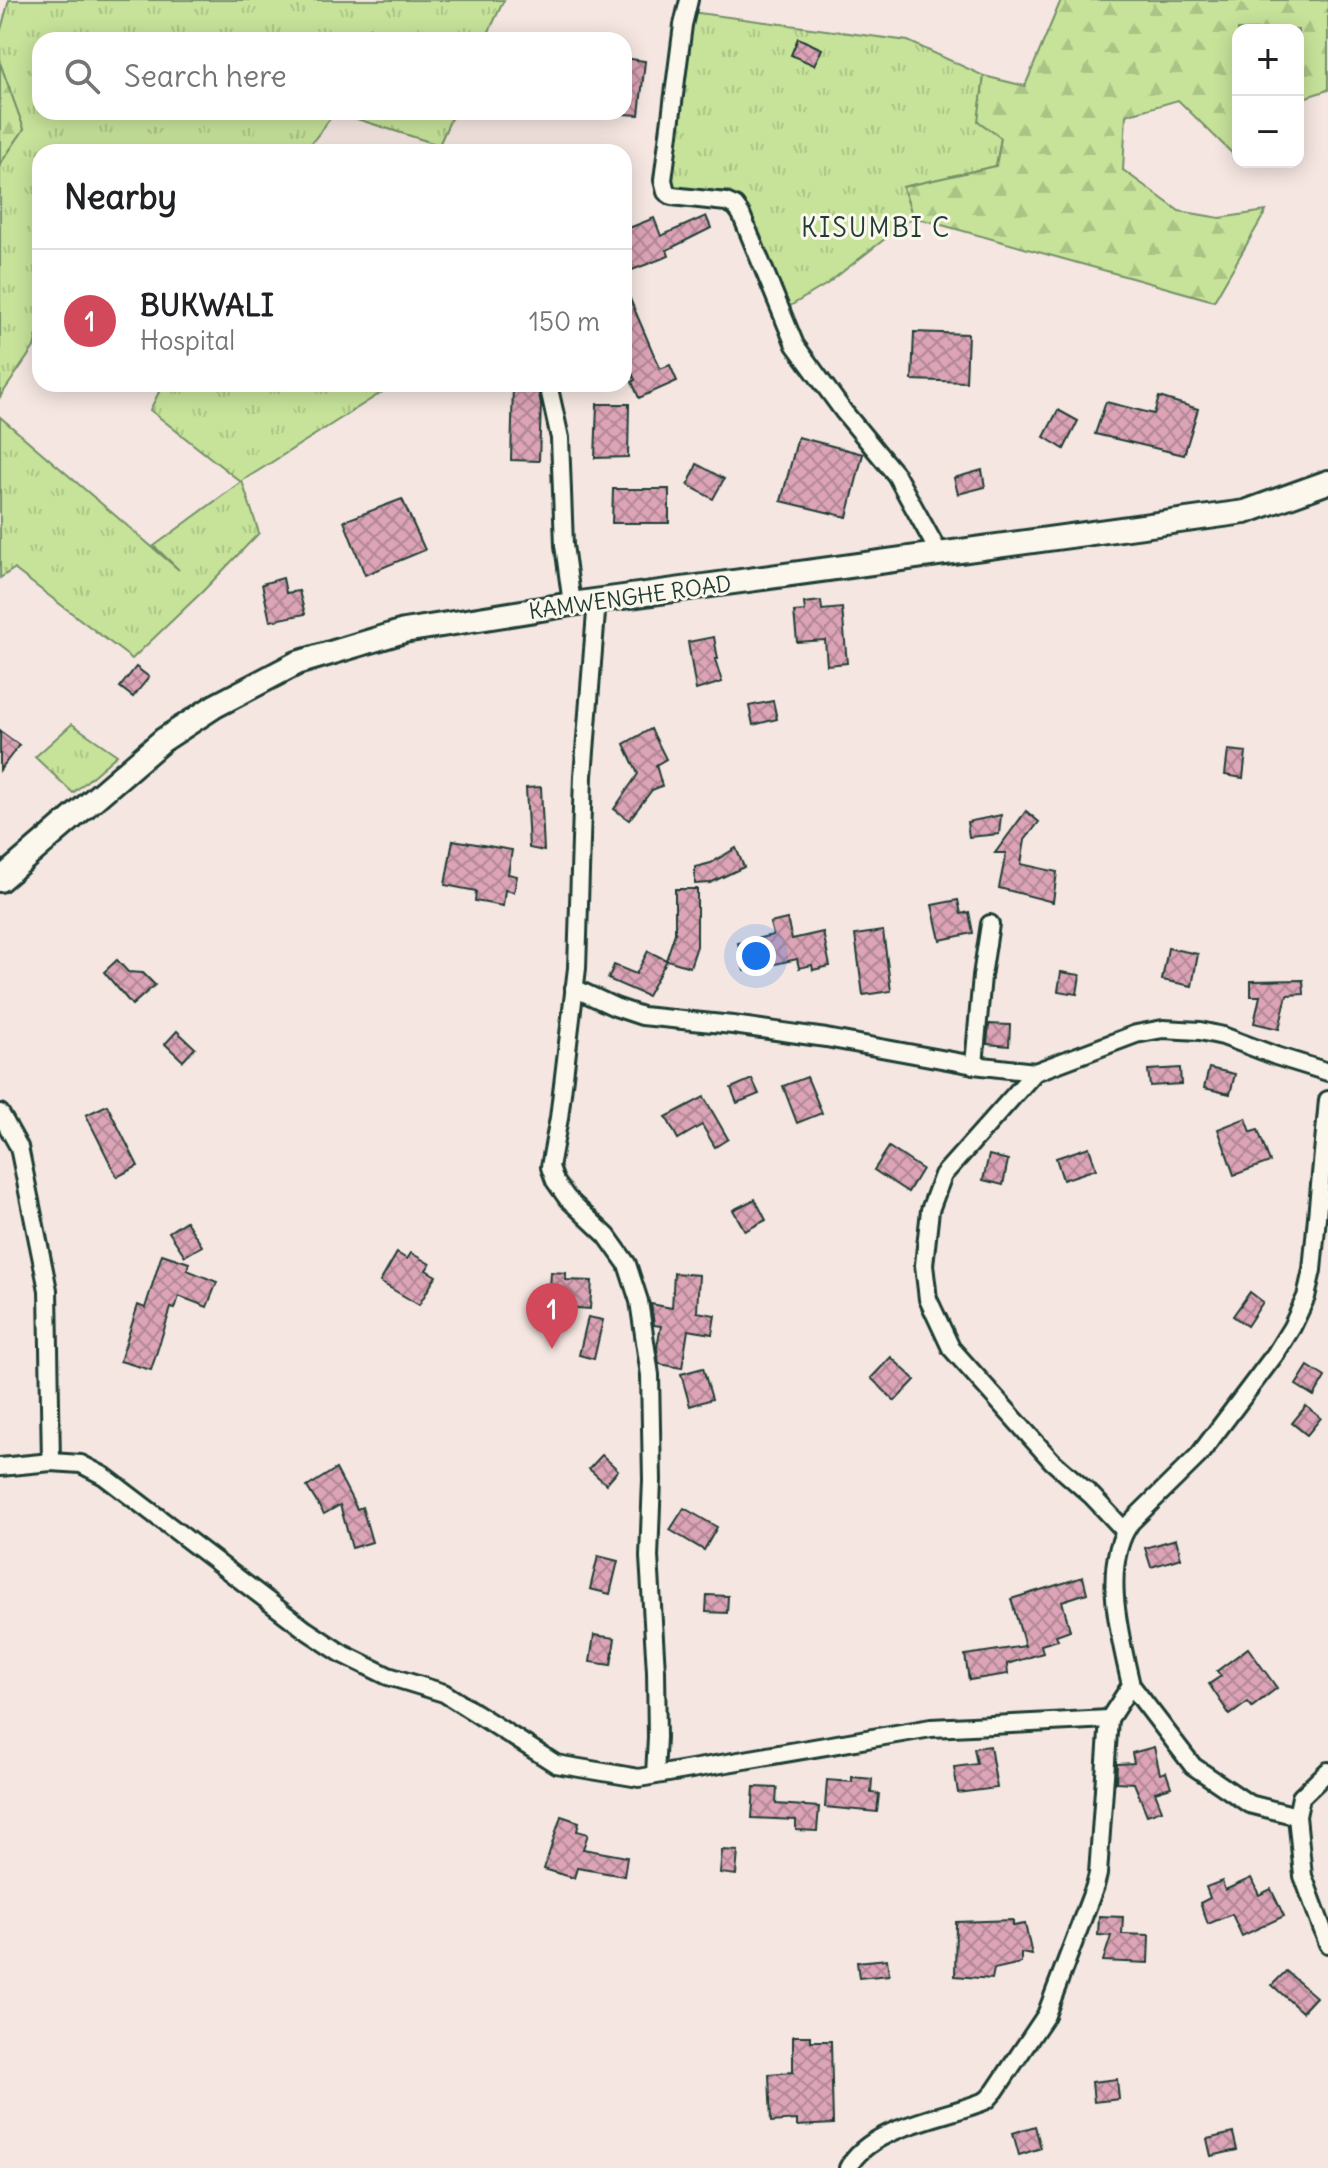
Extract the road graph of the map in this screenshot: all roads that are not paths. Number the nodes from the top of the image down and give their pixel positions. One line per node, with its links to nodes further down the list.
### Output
1 (689, 0): 4 (street)
2 (550, 392): 6 (street)
3 (1328, 482): 4 (main road, KAMWENGHE ROAD)
4 (939, 553): 5 (main road, KAMWENGHE ROAD)
5 (597, 600): 6 (main road, KAMWENGHE ROAD); 9 (street)
6 (572, 604): 7 (main road, KAMWENGHE ROAD)
7 (0, 880)
8 (990, 924): 10 (street)
9 (574, 988): 10 (street); 21 (street)
10 (974, 1065): 11 (street)
11 (1035, 1072): 12 (street); 17 (street)
12 (1328, 1072)
13 (1328, 1100): 17 (street)
14 (0, 1113): 15 (street)
15 (51, 1462): 16 (street); 21 (street)
16 (0, 1467)
17 (1124, 1530): 18 (street)
18 (1131, 1685): 19 (street); 22 (street)
19 (1109, 1719): 21 (street); 24 (street)
20 (1328, 1771): 22 (street)
21 (655, 1775)
22 (1297, 1816): 23 (street)
23 (1328, 1944)
24 (848, 2168)

